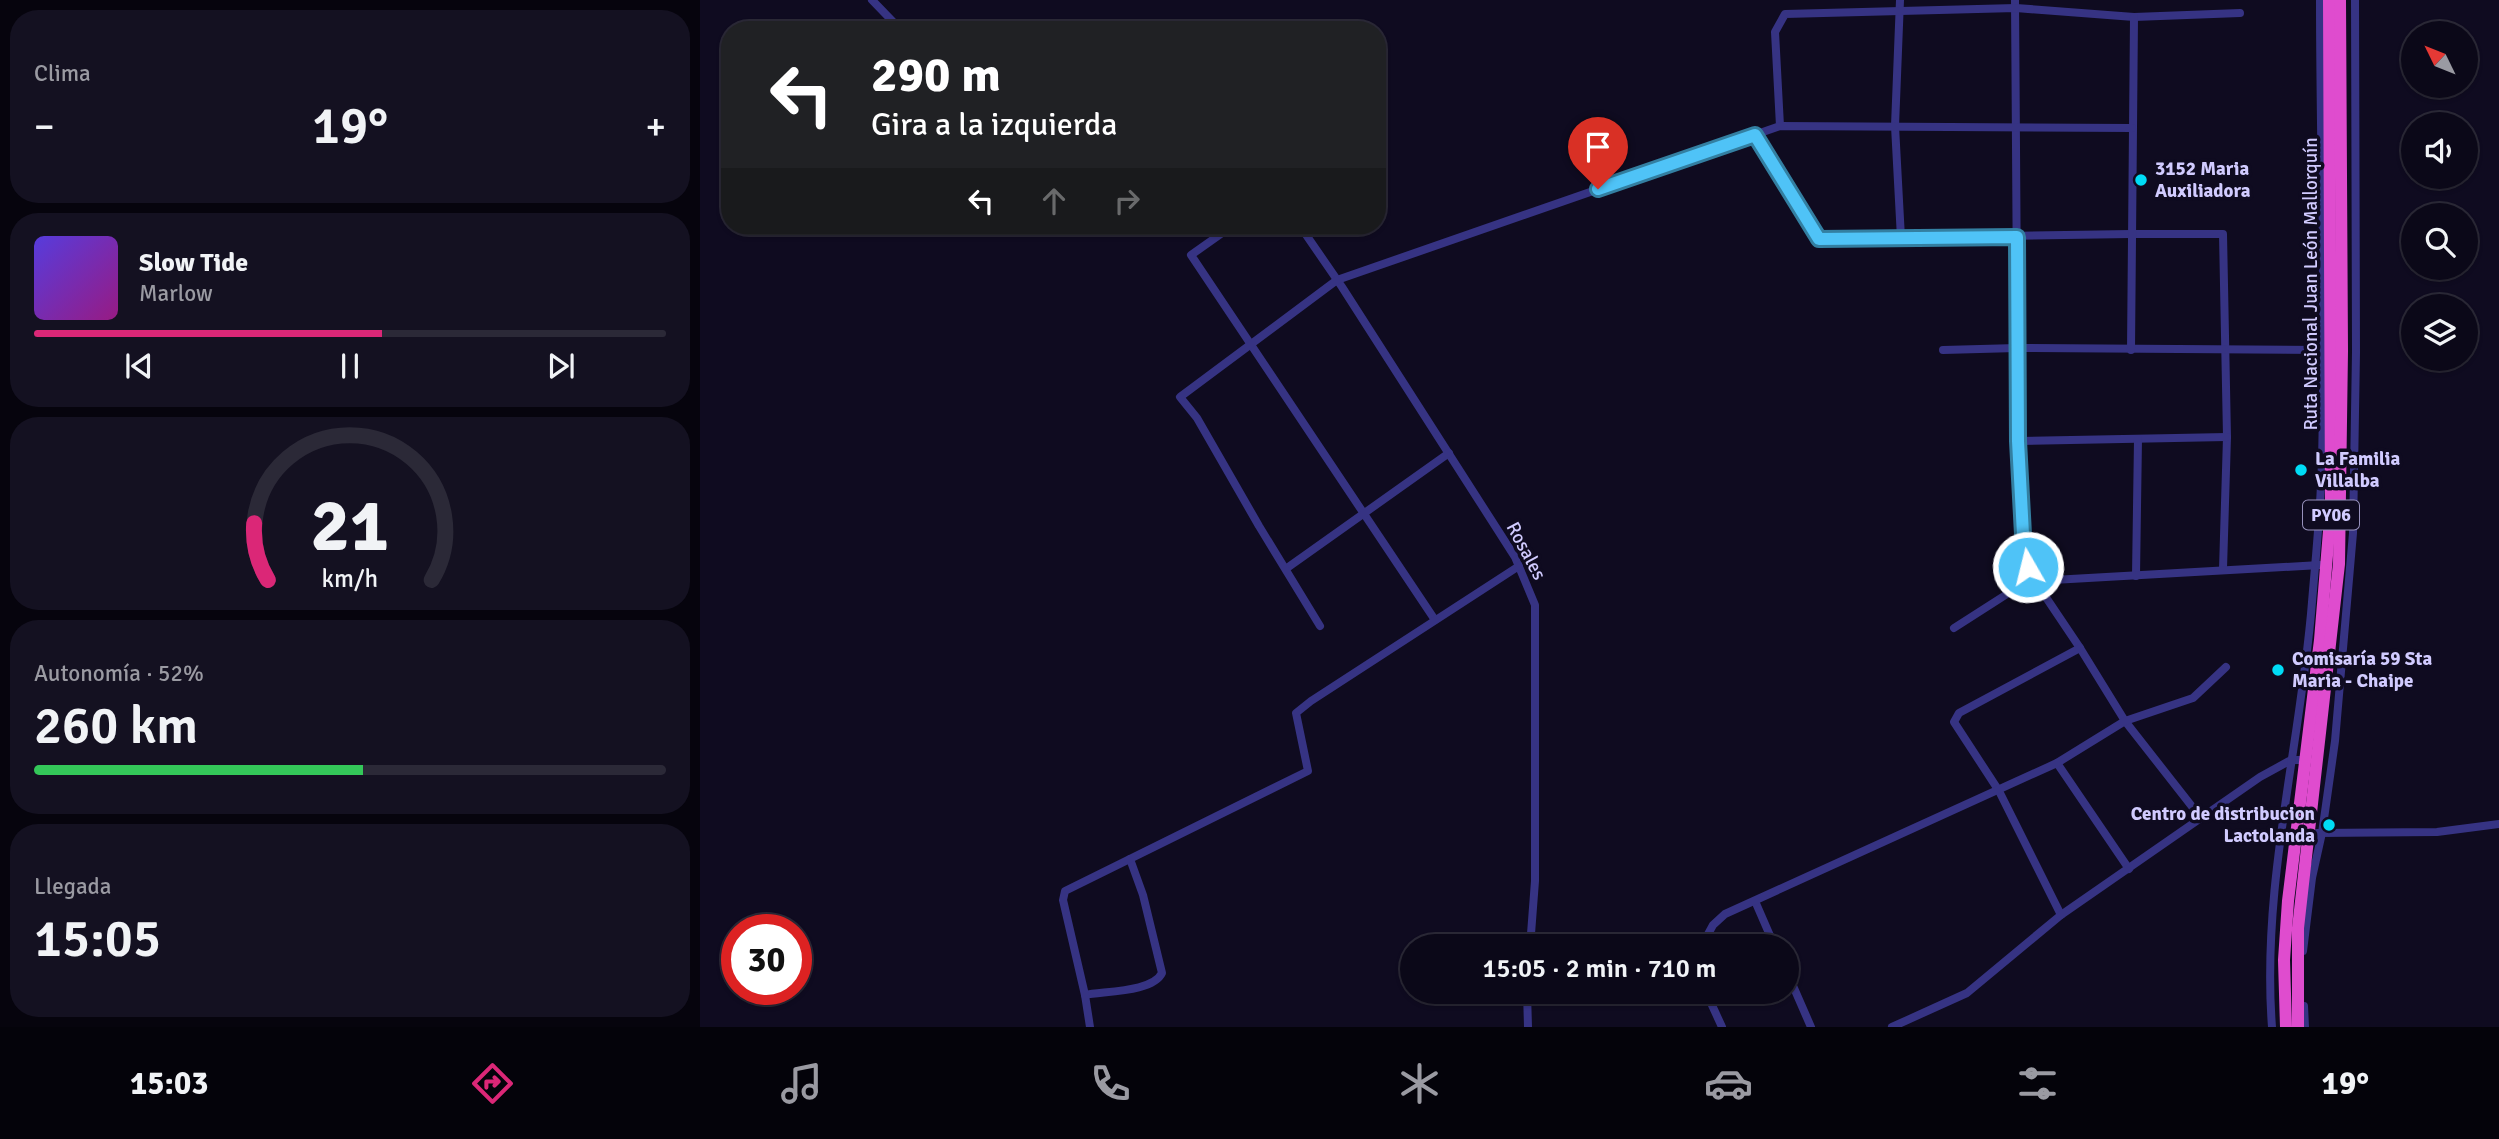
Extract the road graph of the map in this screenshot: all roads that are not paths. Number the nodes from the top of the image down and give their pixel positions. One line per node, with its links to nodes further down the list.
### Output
1 (872, 0): 11 (street)
2 (1900, 0): 8 (street)
3 (2320, 0): 28 (street)
4 (2329, 0): 28 (highway, Ruta Nacional Juan León Mallorquín / PY06)
5 (2340, 0): 28 (highway, Ruta Nacional Juan León Mallorquín / PY06)
6 (2355, 0): 34 (street)
7 (2015, 4): 8 (street); 10 (street); 14 (street)
8 (1900, 11): 12 (street); 13 (street)
9 (2240, 13): 10 (street)
10 (2134, 18): 15 (street)
11 (892, 21)
12 (1780, 126): 13 (street); 16 (street)
13 (1895, 126): 14 (street); 21 (street)
14 (2016, 126): 15 (street); 20 (street)
15 (2132, 128): 17 (street)
16 (1755, 135): 21 (street); 22 (street)
17 (2131, 233): 20 (street); 25 (street); 27 (street)
18 (1219, 235): 23 (street)
19 (1306, 235): 22 (street, Rosales)
20 (2017, 237): 21 (street); 24 (street)
21 (1901, 238)
22 (1337, 280): 23 (street); 32 (street, Rosales)
23 (1251, 344): 33 (street); 36 (street)
24 (2017, 348): 26 (street); 27 (street); 31 (street)
25 (2225, 349): 27 (street); 28 (street); 29 (street)
26 (1943, 350)
27 (2131, 350)
28 (2331, 351): 34 (highway, Ruta Nacional Juan León Mallorquín / PY06); 34 (street)
29 (2227, 437): 30 (street); 37 (street)
30 (2138, 439): 31 (street); 38 (street)
31 (2018, 441): 39 (street)
32 (1449, 453): 33 (street); 35 (street, Rosales)
33 (1362, 513): 36 (street); 40 (street)
34 (2333, 564): 37 (street); 46 (highway, Ruta Nacional Juan León Mallorquín / PY06); 47 (street); 53 (highway, Ruta Nacional Juan León Mallorquín / PY06)
35 (1519, 566): 40 (street); 59 (street, Rosales)
36 (1287, 568): 41 (street)
37 (2223, 569): 38 (street)
38 (2136, 576): 39 (street)
39 (2035, 581): 42 (street); 43 (street)
40 (1435, 620): 54 (street)
41 (1320, 626)
42 (1954, 628)
43 (2080, 648): 45 (street); 50 (street)
44 (2226, 667): 45 (street)
45 (2125, 721): 49 (street); 51 (street)
46 (2307, 740): 48 (highway, Ruta Nacional Juan León Mallorquín / PY06); 53 (street)
47 (2291, 760): 48 (street); 51 (street); 71 (street)
48 (2305, 760): 56 (highway, Ruta Nacional Juan León Mallorquín / PY06)
49 (2057, 763): 50 (street); 55 (street)
50 (1999, 791): 57 (street); 58 (street)
51 (2201, 818): 55 (street)
52 (2499, 824): 53 (street)
53 (2313, 833): 56 (street); 73 (highway, Ruta Nacional Juan León Mallorquín / PY06); 74 (street)
54 (1130, 859): 62 (street); 62 (street)
55 (2129, 869): 58 (street)
56 (2290, 883): 72 (highway, Ruta Nacional Juan León Mallorquín / PY06)
57 (1755, 901): 60 (street); 61 (street)
58 (2062, 915): 70 (street)
59 (1531, 934)
60 (1709, 934)
61 (1769, 934)
62 (1085, 995): 66 (street)
63 (1799, 1000): 69 (street)
64 (1527, 1004): 67 (street)
65 (1711, 1004): 68 (street)
66 (1090, 1027)
67 (1528, 1027)
68 (1722, 1027)
69 (1811, 1027)
70 (1892, 1027)
71 (2272, 1027)
72 (2286, 1027)
73 (2298, 1027)
74 (2305, 1027)

